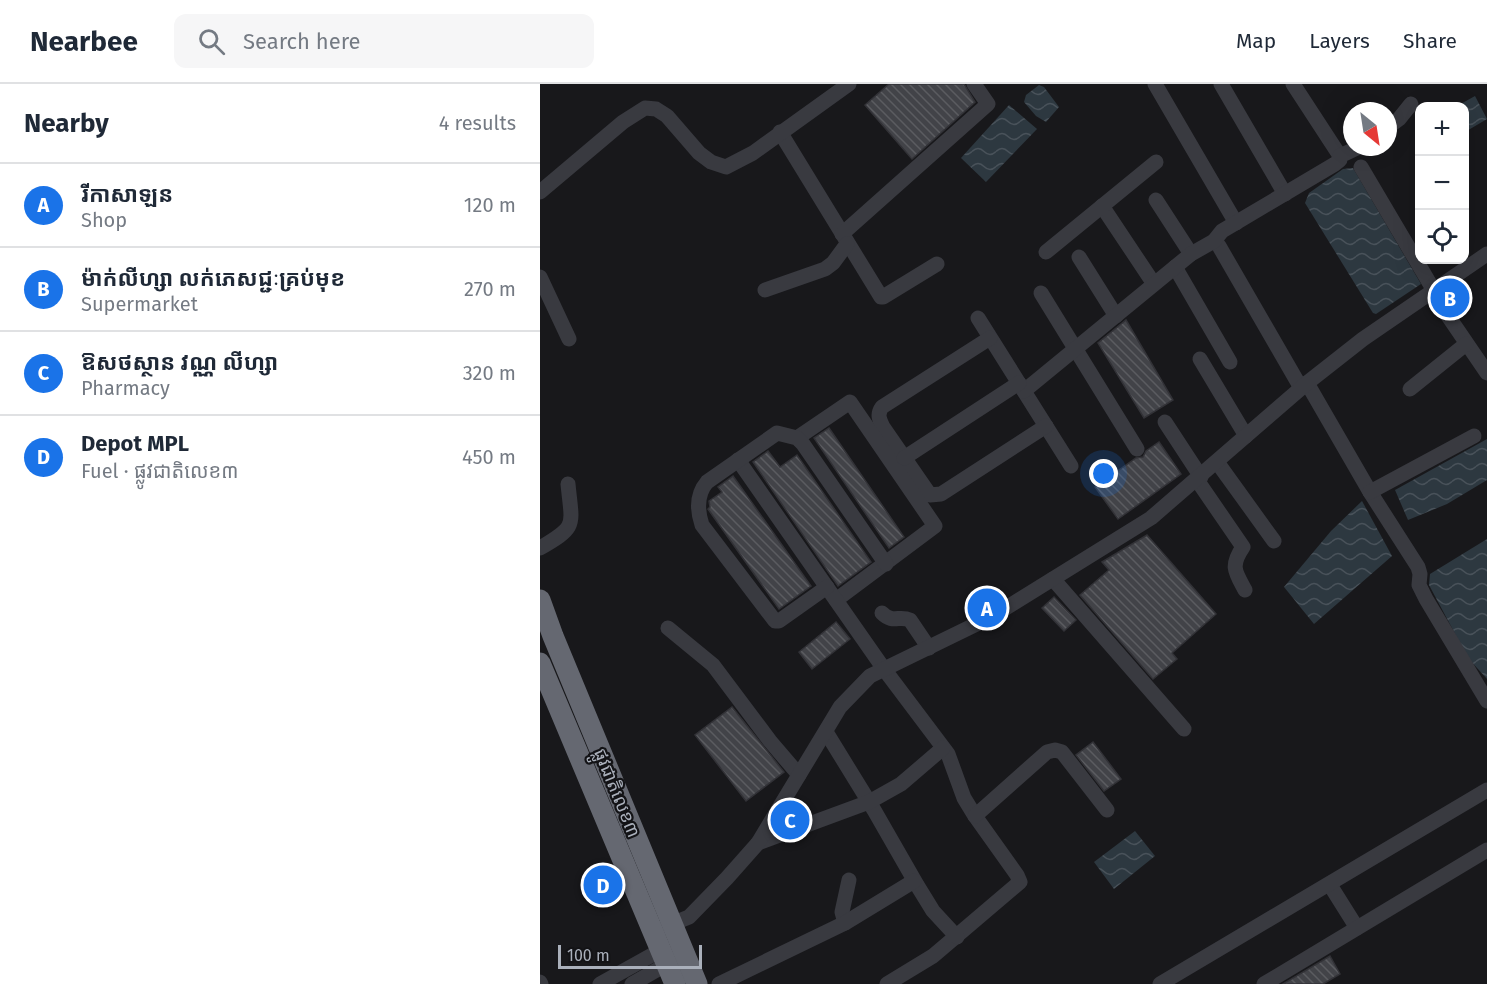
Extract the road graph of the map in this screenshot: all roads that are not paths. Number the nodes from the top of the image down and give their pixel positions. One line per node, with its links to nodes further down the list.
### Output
1 (849, 84): 8 (street)
2 (974, 84): 18 (street)
3 (1155, 84): 17 (street)
4 (1221, 84): 14 (street)
5 (1293, 84): 10 (street)
6 (1411, 104): 7 (street)
7 (1397, 120)
8 (780, 132): 13 (street); 18 (street)
9 (1343, 155): 10 (street)
10 (1340, 156): 14 (street)
11 (1155, 162): 16 (street)
12 (1361, 167): 29 (street)
13 (540, 192)
14 (1285, 194): 17 (street)
15 (1156, 200): 21 (street)
16 (1102, 206): 20 (street); 27 (street)
17 (1236, 223): 19 (street)
18 (845, 239): 24 (street); 28 (street)
19 (1214, 241): 21 (street); 40 (street)
20 (1046, 252)
21 (1191, 254): 25 (street)
22 (1487, 254): 29 (street)
23 (1079, 257): 31 (street)
24 (937, 264)
25 (1175, 267): 27 (street); 38 (street)
26 (540, 277): 34 (street)
27 (1154, 284): 31 (street)
28 (765, 290)
29 (1432, 290): 35 (street); 40 (street)
30 (1041, 293): 36 (street)
31 (1116, 316): 36 (street)
32 (978, 318): 33 (street)
33 (990, 338): 41 (street); 49 (street)
34 (568, 339)
35 (1466, 344): 39 (street); 42 (street)
36 (1075, 349): 41 (street); 48 (street)
37 (1200, 358): 45 (street)
38 (1230, 362)
39 (1487, 373)
40 (1304, 385): 45 (street); 55 (street)
41 (1021, 387): 44 (street); 49 (street)
42 (1410, 389)
43 (1165, 422): 53 (street)
44 (1046, 426): 49 (street); 52 (street)
45 (1246, 436): 51 (street)
46 (1474, 436): 55 (street)
47 (796, 438): 50 (street); 58 (street); 58 (street)
48 (1137, 448)
49 (904, 458)
50 (738, 460): 60 (street); 60 (street)
51 (1217, 462): 53 (street); 56 (street)
52 (1071, 466)
53 (1199, 479): 59 (street); 61 (street)
54 (568, 484): 57 (street)
55 (1370, 492): 69 (street)
56 (1274, 541)
57 (540, 548)
58 (886, 564): 63 (street)
59 (1053, 579): 66 (street); 70 (street)
60 (827, 587): 63 (street)
61 (1245, 590)
62 (540, 600): 86 (highway, ផ្លូវជាតិលេខ៣)
63 (836, 600): 68 (street)
64 (882, 612): 66 (street)
65 (668, 628): 73 (street)
66 (929, 648): 68 (street)
67 (540, 663): 86 (highway, ផ្លូវជាតិលេខ៣)
68 (884, 669): 71 (street); 72 (street)
69 (1487, 701)
70 (1184, 729)
71 (826, 732): 73 (street); 75 (street)
72 (944, 748): 75 (street); 77 (street)
73 (799, 775): 78 (street)
74 (1487, 790): 82 (street)
75 (869, 802): 78 (street); 81 (street)
76 (1107, 810): 77 (street)
77 (975, 816): 85 (street)
78 (758, 843): 86 (street)
79 (1487, 850): 84 (street)
80 (849, 880): 83 (street)
81 (914, 881): 83 (street); 85 (street)
82 (1330, 885): 84 (street); 93 (street)
83 (845, 923): 91 (street)
84 (1357, 928): 94 (street)
85 (957, 937): 92 (street)
86 (667, 945): 87 (street); 88 (street); 89 (highway, ផ្លូវជាតិលេខ៣); 90 (highway, ផ្លូវជាតិលេខ៣)
87 (600, 984)
88 (632, 984)
89 (675, 984)
90 (697, 984)
91 (719, 984)
92 (887, 984)
93 (1160, 984)
94 (1264, 984)

